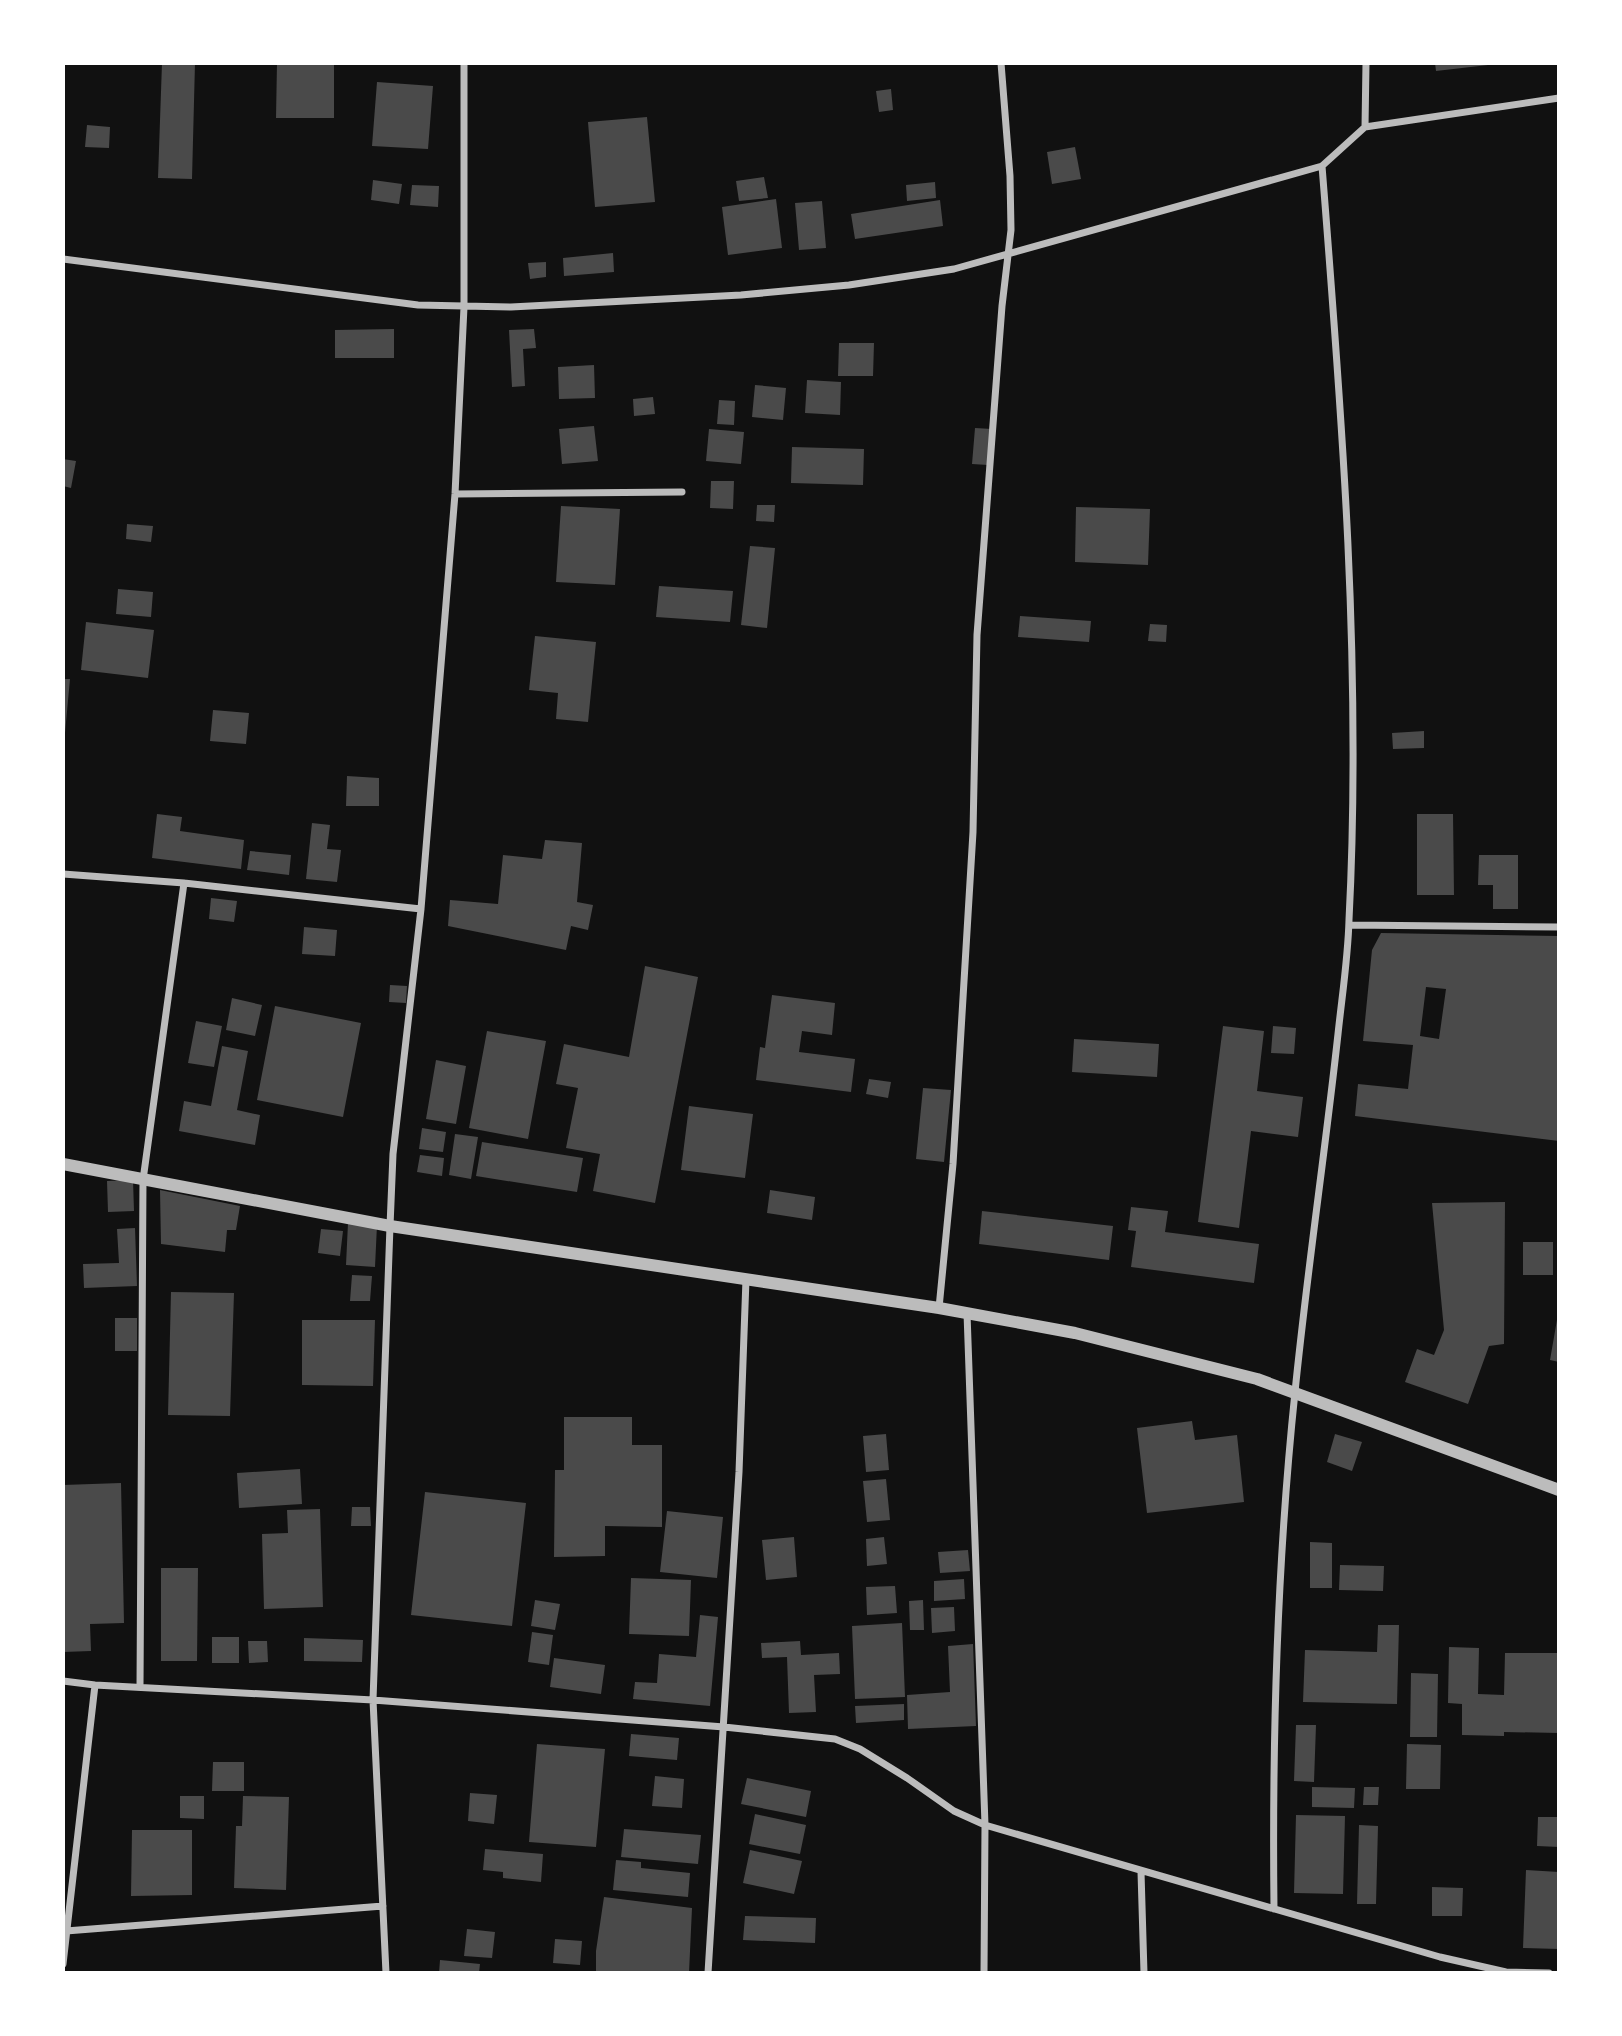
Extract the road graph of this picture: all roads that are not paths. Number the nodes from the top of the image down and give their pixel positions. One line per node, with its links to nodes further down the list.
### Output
1 (464, 63): 9 (street)
2 (1002, 63): 7 (street)
3 (1366, 63): 5 (street)
4 (1559, 98): 5 (street)
5 (1365, 127): 6 (street)
6 (1322, 166): 7 (street); 15 (street)
7 (1009, 253): 9 (street); 21 (street)
8 (63, 259): 9 (street)
9 (464, 307): 11 (street)
10 (682, 492): 11 (street)
11 (455, 494): 14 (street)
12 (63, 874): 13 (street)
13 (184, 883): 14 (street); 18 (street)
14 (421, 909): 19 (street)
15 (1349, 925): 16 (street); 23 (street)
16 (1559, 927)
17 (63, 1164): 18 (street)
18 (143, 1180): 19 (street); 27 (street)
19 (390, 1226): 20 (street); 28 (street)
20 (746, 1279): 21 (street); 29 (street)
21 (939, 1308): 22 (street)
22 (967, 1313): 23 (street); 30 (street)
23 (1295, 1391): 24 (street); 33 (street)
24 (1559, 1490)
25 (63, 1681): 26 (street)
26 (95, 1685): 27 (street); 34 (street)
27 (139, 1686): 28 (street)
28 (373, 1700): 29 (street); 32 (street)
29 (724, 1727): 30 (street); 38 (street)
30 (985, 1825): 31 (street); 39 (street)
31 (1141, 1872): 33 (street); 40 (street)
32 (383, 1906): 34 (street); 37 (street)
33 (1274, 1909): 36 (street)
34 (66, 1931): 35 (street)
35 (63, 1964)
36 (1506, 1972): 41 (street)
37 (386, 1973)
38 (708, 1973)
39 (984, 1973)
40 (1144, 1973)
41 (1549, 1973)

